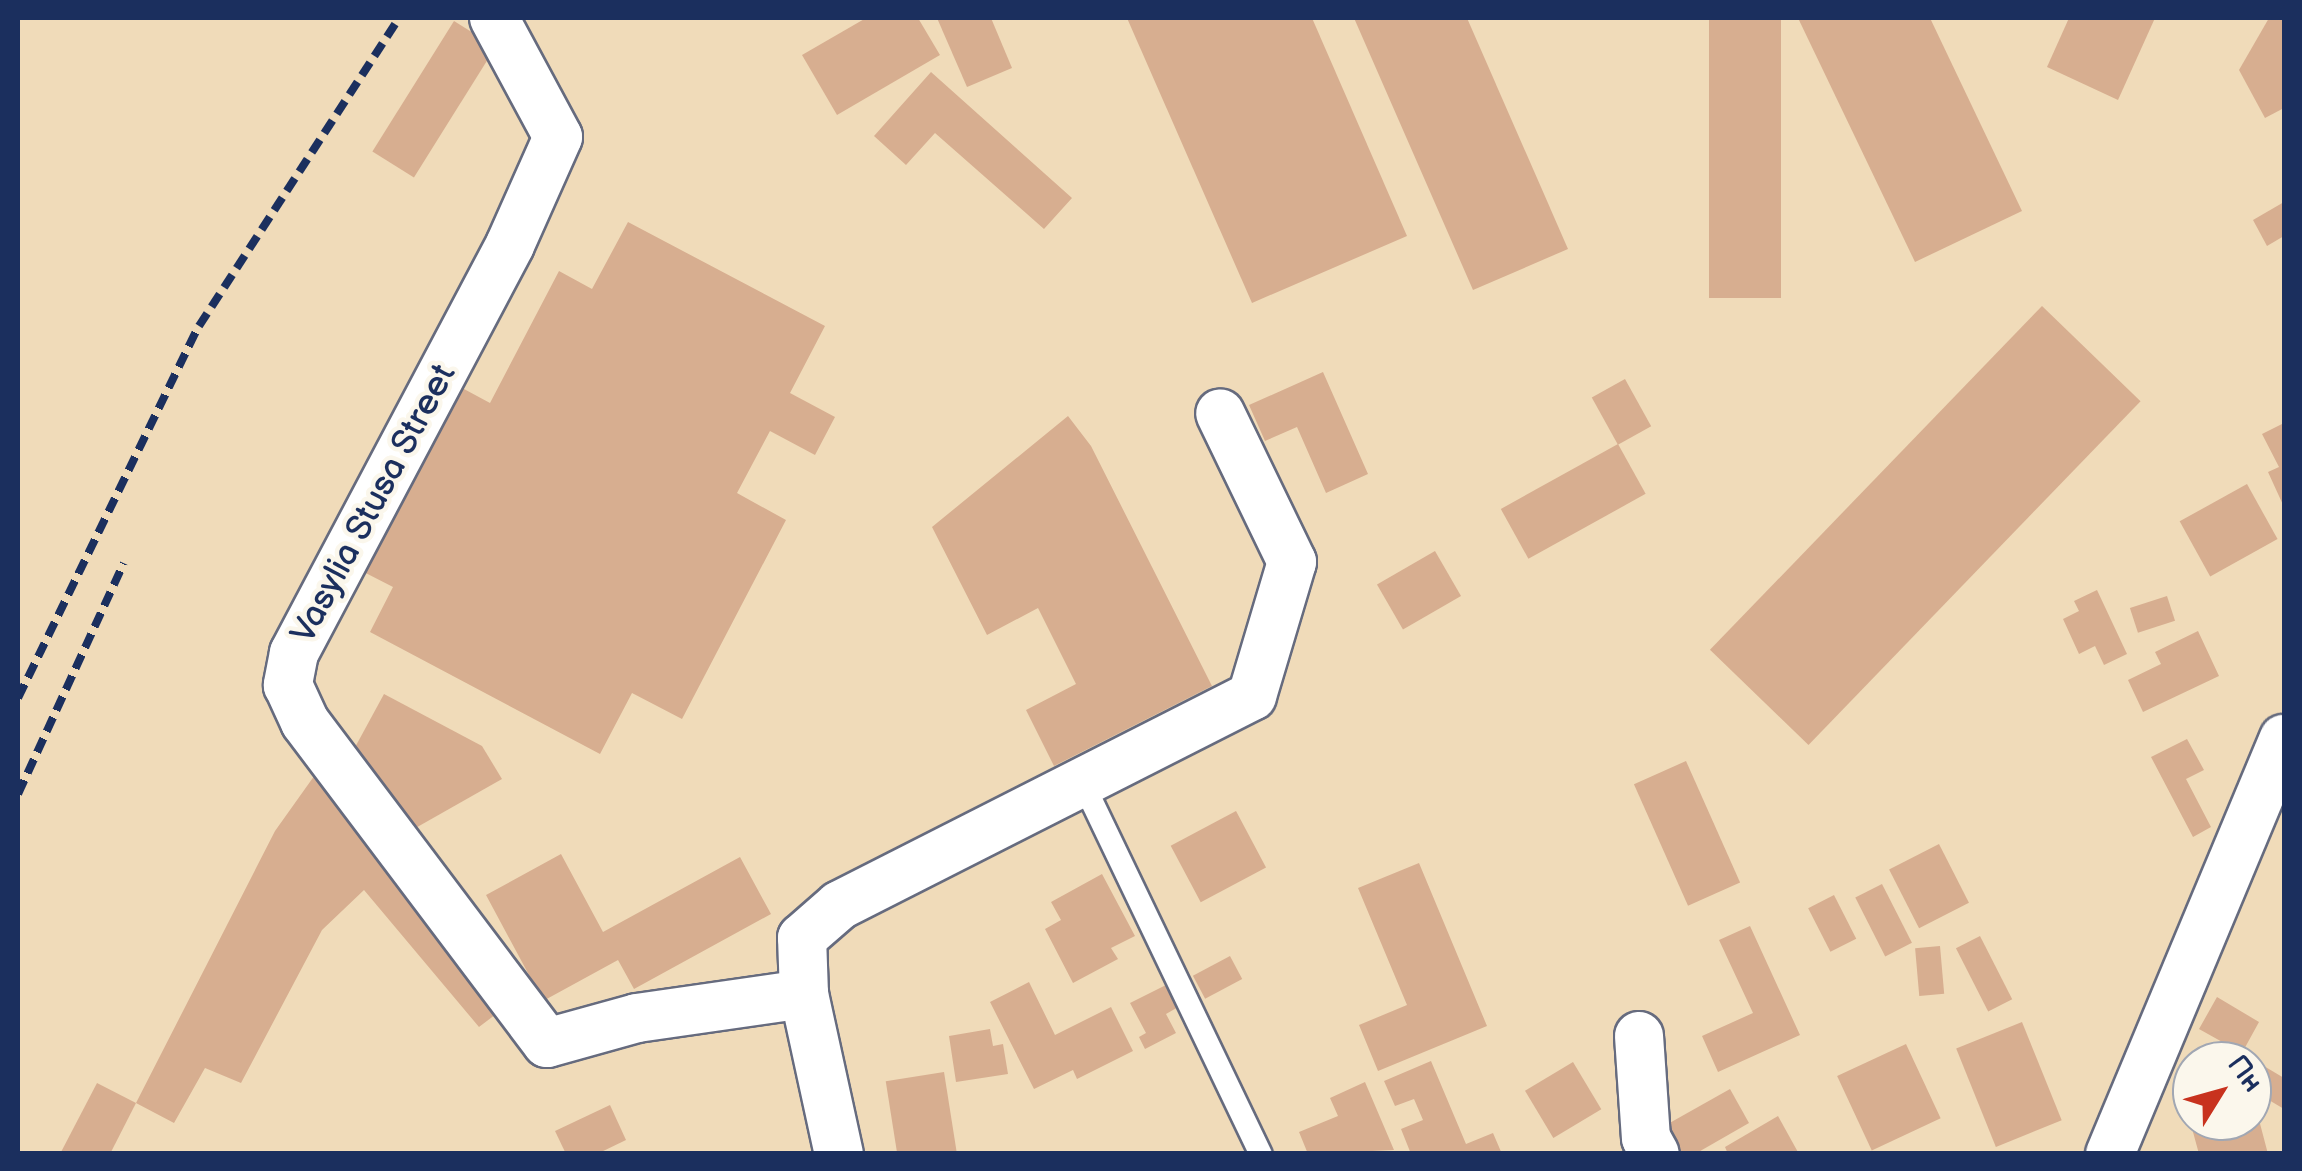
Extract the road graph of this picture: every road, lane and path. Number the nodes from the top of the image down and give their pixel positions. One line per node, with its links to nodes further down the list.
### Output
1 (494, 18): 5 (street, Vasylia Stusa Street)
2 (1220, 413): 4 (street)
3 (2284, 739): 10 (street)
4 (1080, 779): 5 (street); 8 (lane)
5 (804, 994): 7 (street)
6 (1639, 1036): 9 (street)
7 (839, 1154)
8 (1262, 1154)
9 (1655, 1154)
10 (2110, 1154)

